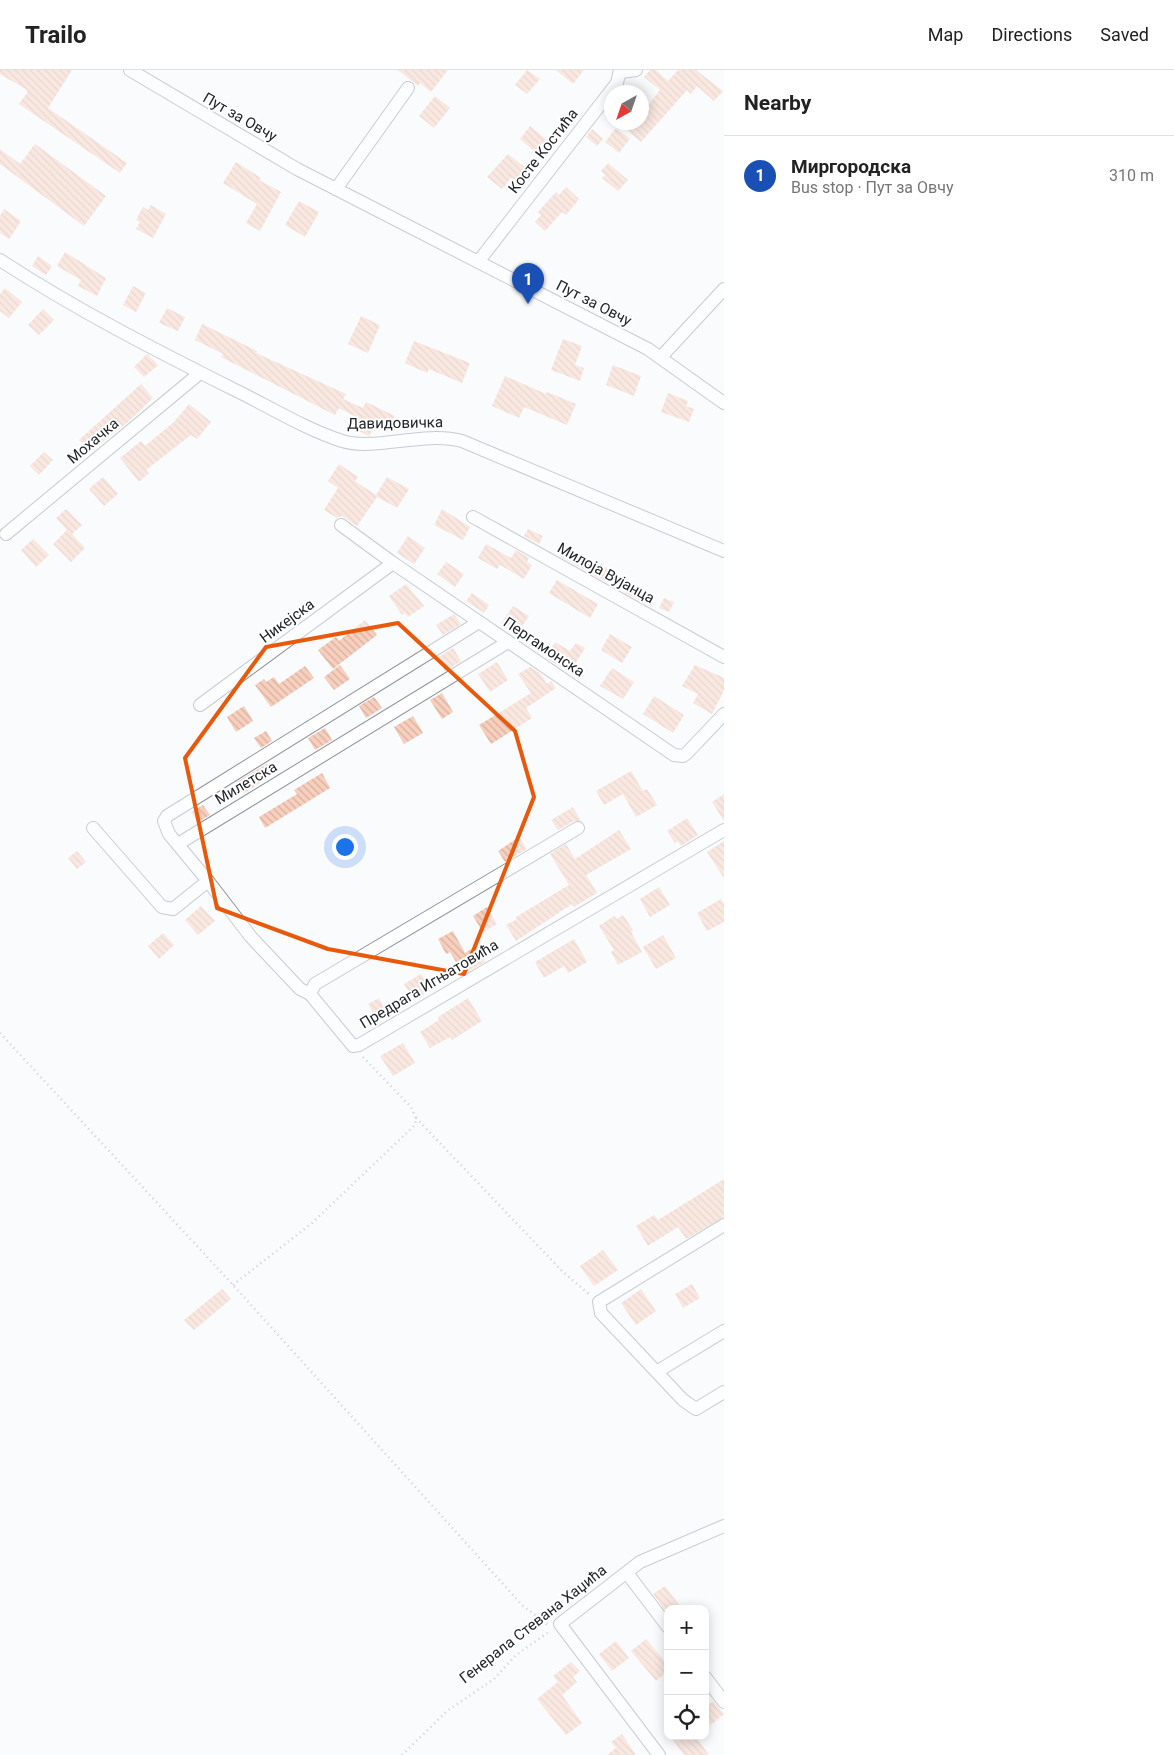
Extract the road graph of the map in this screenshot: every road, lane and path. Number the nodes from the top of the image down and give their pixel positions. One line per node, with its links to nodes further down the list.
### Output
1 (130, 70): 5 (street, Пут за Овчу)
2 (636, 70): 3 (street, Косте Костића)
3 (620, 71): 7 (street, Косте Костића)
4 (408, 88): 5 (street)
5 (336, 189): 7 (street, Пут за Овчу)
6 (0, 260): 10 (street, Давидовичка)
7 (478, 262): 9 (street, Пут за Овчу)
8 (724, 289): 9 (street)
9 (660, 357): 11 (street, Пут за Овчу)
10 (200, 373): 14 (street, Мохачка); 15 (street, Давидовичка)
11 (724, 403)
12 (473, 517): 19 (street, Милоја Вујанца)
13 (341, 525): 16 (street, Пергамонска)
14 (6, 534)
15 (724, 551)
16 (393, 563): 17 (street, Пергамонска); 20 (street, Никејска)
17 (479, 622): 18 (street, Пергамонска); 25 (street)
18 (508, 642): 21 (street, Пергамонска); 25 (street, Милетска)
19 (724, 657)
20 (200, 705)
21 (722, 720)
22 (93, 828): 26 (street)
23 (578, 828): 27 (street)
24 (724, 830): 29 (street, Предрага Игњатовића)
25 (178, 844): 26 (street)
26 (208, 881): 27 (street, Предрага Игњатовића)
27 (310, 994): 29 (street, Предрага Игњатовића)
28 (0, 1033): 32 (path)
29 (353, 1046): 30 (path)
30 (416, 1118): 32 (path); 33 (path)
31 (724, 1225): 33 (street)
32 (233, 1285): 40 (path)
33 (599, 1302): 35 (street)
34 (724, 1332): 35 (street)
35 (658, 1371): 36 (street)
36 (724, 1392)
37 (724, 1526): 38 (street, Генерала Стевана Хаџића)
38 (627, 1572): 39 (street); 40 (street, Генерала Стевана Хаџића)
39 (664, 1622)
40 (556, 1626): 43 (path, Генерала Стевана Хаџића); 44 (street)
41 (709, 1682): 42 (street)
42 (724, 1702)
43 (402, 1755)
44 (659, 1755)

